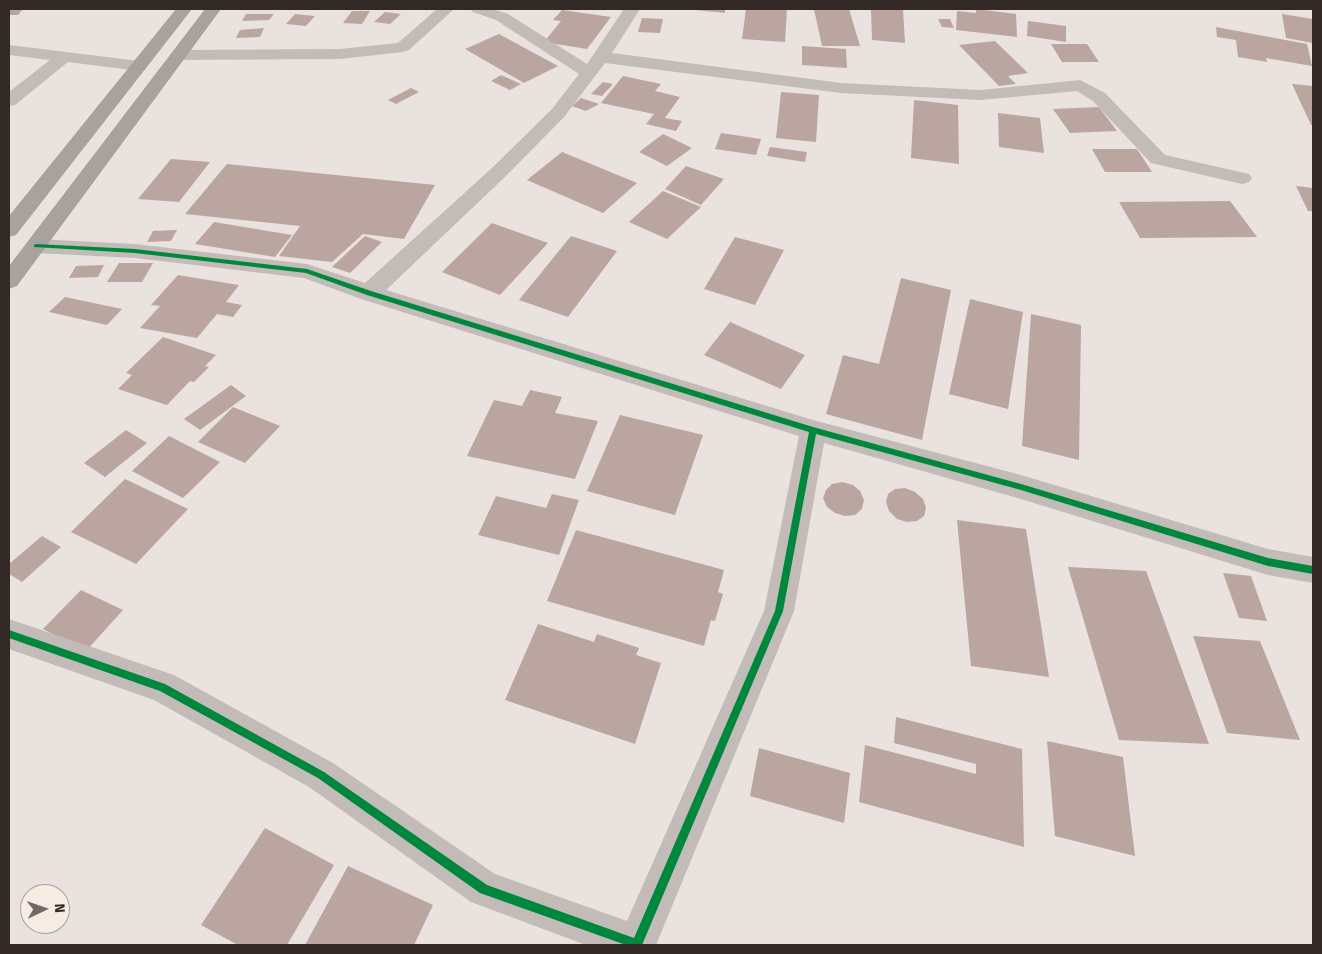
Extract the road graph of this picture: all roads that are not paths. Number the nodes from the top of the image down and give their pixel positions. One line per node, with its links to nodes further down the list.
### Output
1 (184, 9): 10 (highway)
2 (213, 9): 7 (highway)
3 (446, 9): 7 (street)
4 (478, 9): 11 (street)
5 (632, 9): 9 (street)
6 (9, 50): 8 (street)
7 (180, 54): 15 (highway)
8 (66, 56): 10 (street); 12 (street)
9 (601, 57): 11 (street); 13 (street)
10 (139, 66): 14 (highway)
11 (588, 72): 17 (street)
12 (9, 101)
13 (1242, 178)
14 (9, 230)
15 (36, 246): 16 (highway); 17 (street)
16 (9, 281)
17 (369, 293): 18 (street)
18 (813, 430): 19 (street); 21 (street)
19 (1313, 570)
20 (9, 634): 21 (street)
21 (637, 945)

